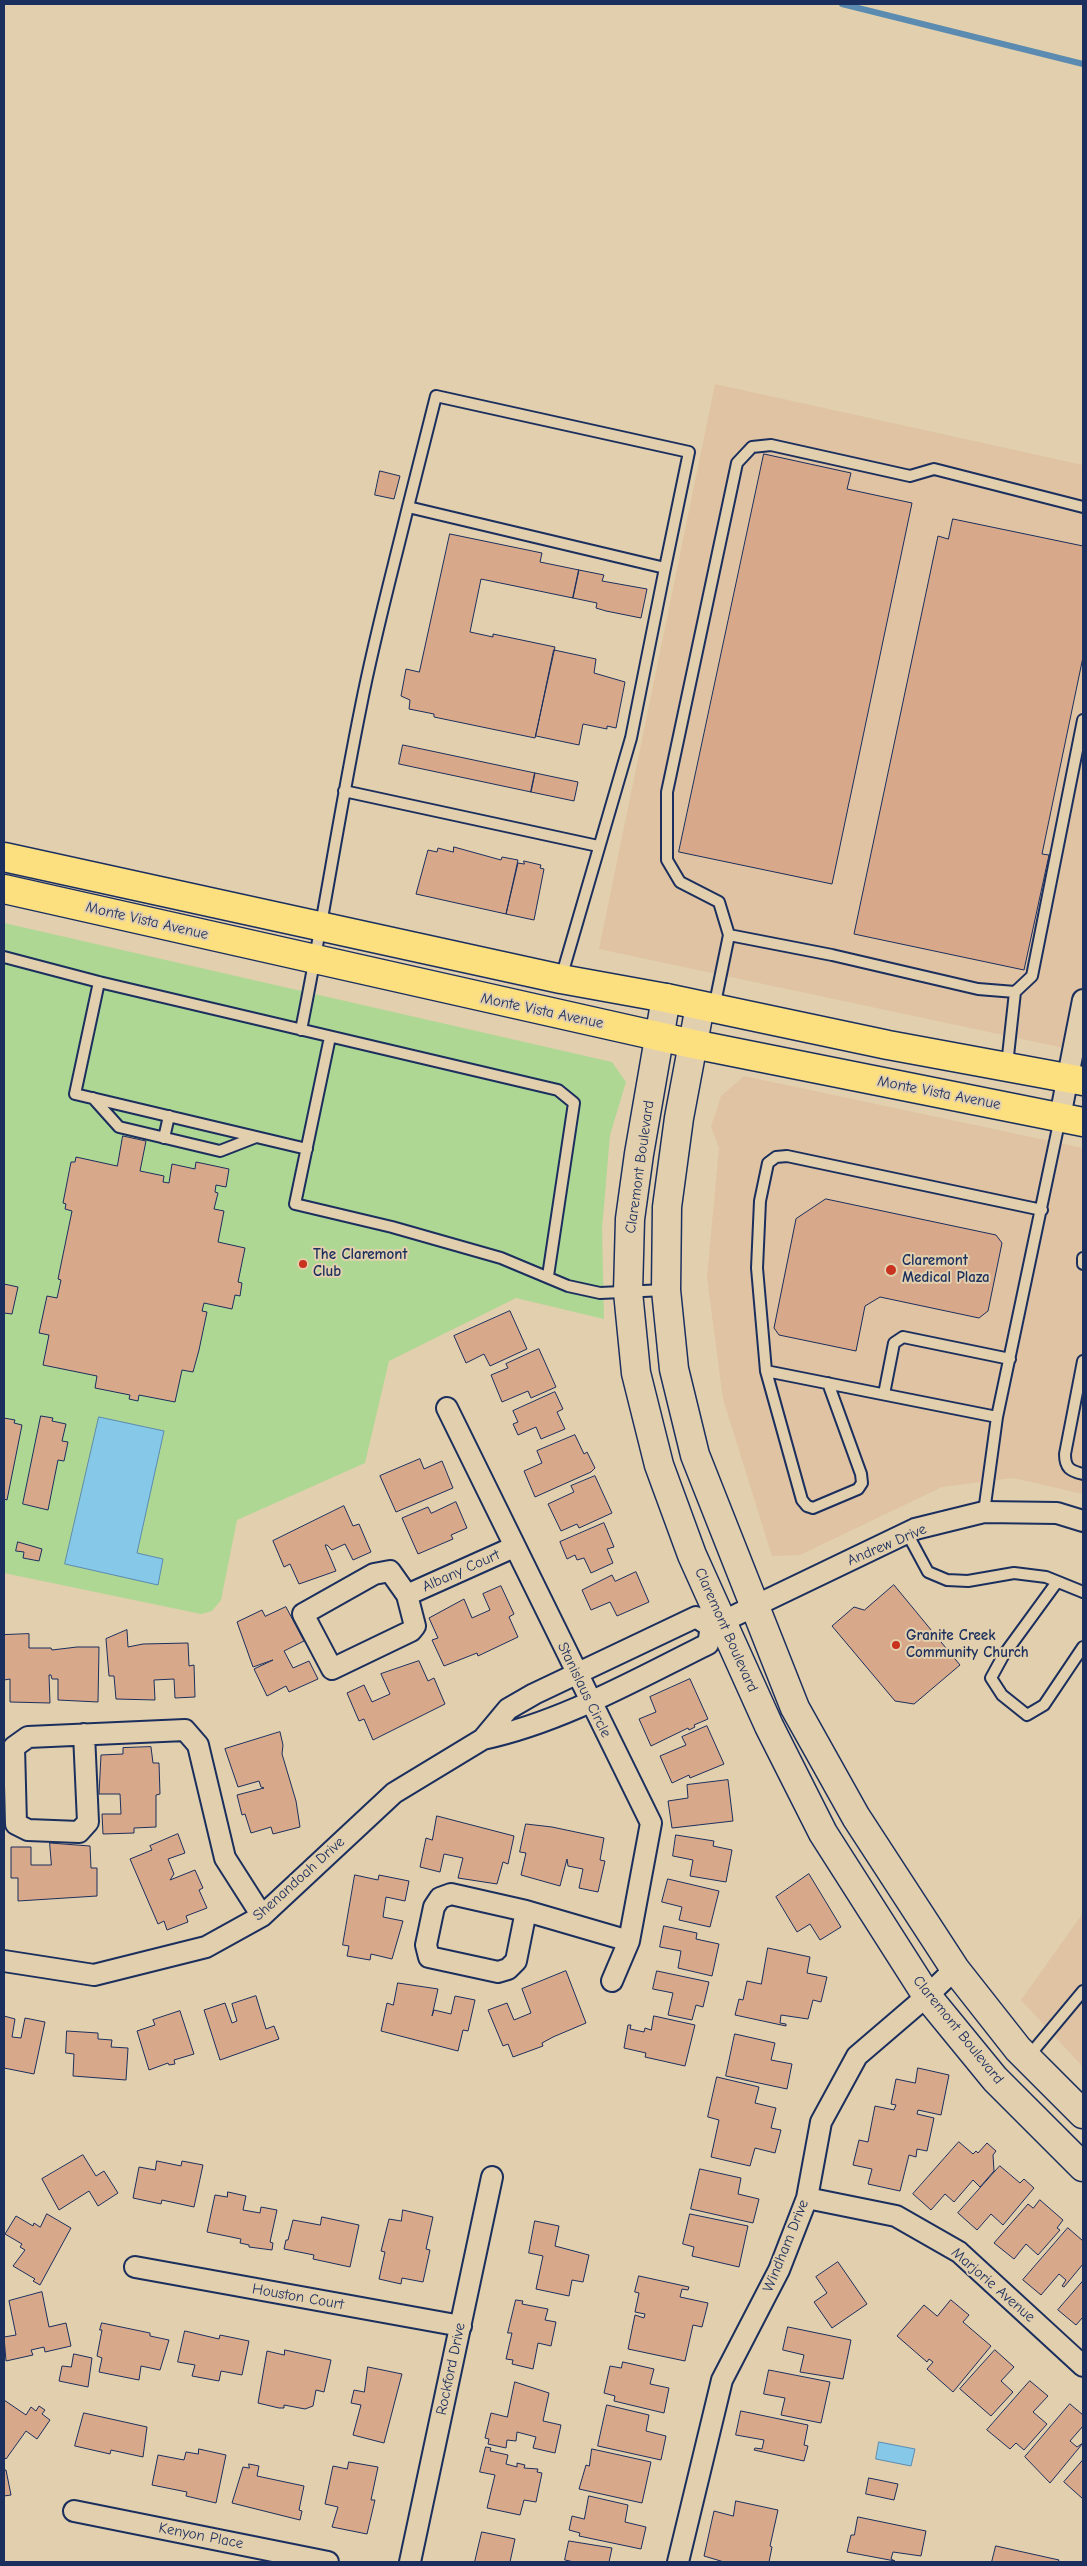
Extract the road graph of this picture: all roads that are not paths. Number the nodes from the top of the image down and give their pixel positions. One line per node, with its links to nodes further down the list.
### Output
1 (408, 507): 3 (lane); 3 (lane); 5 (lane)
2 (1083, 507): 10 (lane)
3 (665, 568): 6 (lane)
4 (1083, 720): 15 (lane)
5 (344, 791): 6 (lane); 9 (lane)
6 (598, 846): 13 (lane)
7 (4, 857): 9 (main road)
8 (4, 889): 12 (main road, Monte Vista Avenue)
9 (322, 927): 12 (lane); 13 (main road)
10 (729, 935): 15 (lane); 18 (lane)
11 (4, 957): 14 (lane)
12 (316, 960): 19 (lane); 20 (main road, Monte Vista Avenue)
13 (561, 979): 16 (main road)
14 (99, 982): 19 (lane); 25 (lane)
15 (1016, 992): 23 (lane)
16 (666, 998): 18 (main road); 20 (main road, Claremont Boulevard)
17 (1083, 1000): 24 (street)
18 (707, 1008): 22 (main road); 23 (main road)
19 (301, 1030): 21 (lane)
20 (659, 1036): 22 (main road, Monte Vista Avenue); 36 (main road, Claremont Boulevard)
21 (330, 1037): 30 (lane); 34 (lane)
22 (693, 1044): 27 (main road, Monte Vista Avenue); 35 (main road)
23 (1006, 1066): 24 (main road)
24 (1075, 1079): 27 (street)
25 (94, 1098): 26 (lane); 29 (lane)
26 (169, 1116): 28 (lane); 29 (lane)
27 (1072, 1120): 31 (lane)
28 (256, 1137): 29 (lane); 30 (lane)
29 (164, 1138)
30 (307, 1149): 34 (lane)
31 (1042, 1210): 37 (lane); 39 (lane)
32 (1083, 1258): 33 (lane)
33 (1083, 1264)
34 (548, 1276): 36 (lane)
35 (666, 1290): 36 (lane); 52 (main road)
36 (628, 1292): 53 (main road, Claremont Boulevard)
37 (1010, 1359): 41 (lane); 43 (lane)
38 (1083, 1361): 44 (lane)
39 (766, 1371): 40 (lane); 40 (lane)
40 (828, 1383): 41 (lane)
41 (884, 1394): 43 (lane)
42 (447, 1408): 48 (street, Stanislaus Circle)
43 (997, 1416): 45 (lane)
44 (1083, 1474)
45 (984, 1512): 46 (street, Andrew Drive); 47 (street, Andrew Drive)
46 (1083, 1521)
47 (907, 1533): 49 (lane); 52 (street, Andrew Drive)
48 (514, 1547): 51 (street, Albany Court); 55 (street, Stanislaus Circle)
49 (1057, 1582): 50 (lane); 54 (lane)
50 (1083, 1592)
51 (407, 1595): 51 (street, Albany Court)
52 (756, 1604): 53 (street, Andrew Drive); 63 (main road)
53 (717, 1624): 55 (street, Shenandoah Drive); 56 (street, Shenandoah Drive); 66 (main road, Claremont Boulevard)
54 (1083, 1647)
55 (576, 1674): 56 (street, Stanislaus Circle); 58 (street, Shenandoah Drive)
56 (590, 1702): 58 (street, Shenandoah Drive); 61 (street, Stanislaus Circle)
57 (84, 1734): 57 (street); 60 (street)
58 (482, 1739): 60 (street, Shenandoah Drive)
59 (526, 1912): 59 (street); 61 (street)
60 (262, 1916): 62 (street, Shenandoah Drive)
61 (629, 1942): 64 (street, Stanislaus Circle)
62 (4, 1961)
63 (955, 1969): 66 (street, Windham Drive); 67 (main road)
64 (612, 1981)
65 (1083, 1991): 67 (lane)
66 (927, 1996): 69 (main road, Claremont Boulevard); 71 (street, Windham Drive)
67 (1027, 2058): 68 (main road)
68 (1083, 2114)
69 (1083, 2167)
70 (492, 2177): 73 (street, Rockford Drive)
71 (807, 2198): 74 (street, Marjorie Avenue); 78 (street, Windham Drive)
72 (135, 2267): 73 (street, Houston Court)
73 (461, 2326): 77 (street, Rockford Drive)
74 (1083, 2366)
75 (74, 2511): 76 (street, Kenyon Place)
76 (328, 2562)
77 (410, 2562)
78 (678, 2562)

